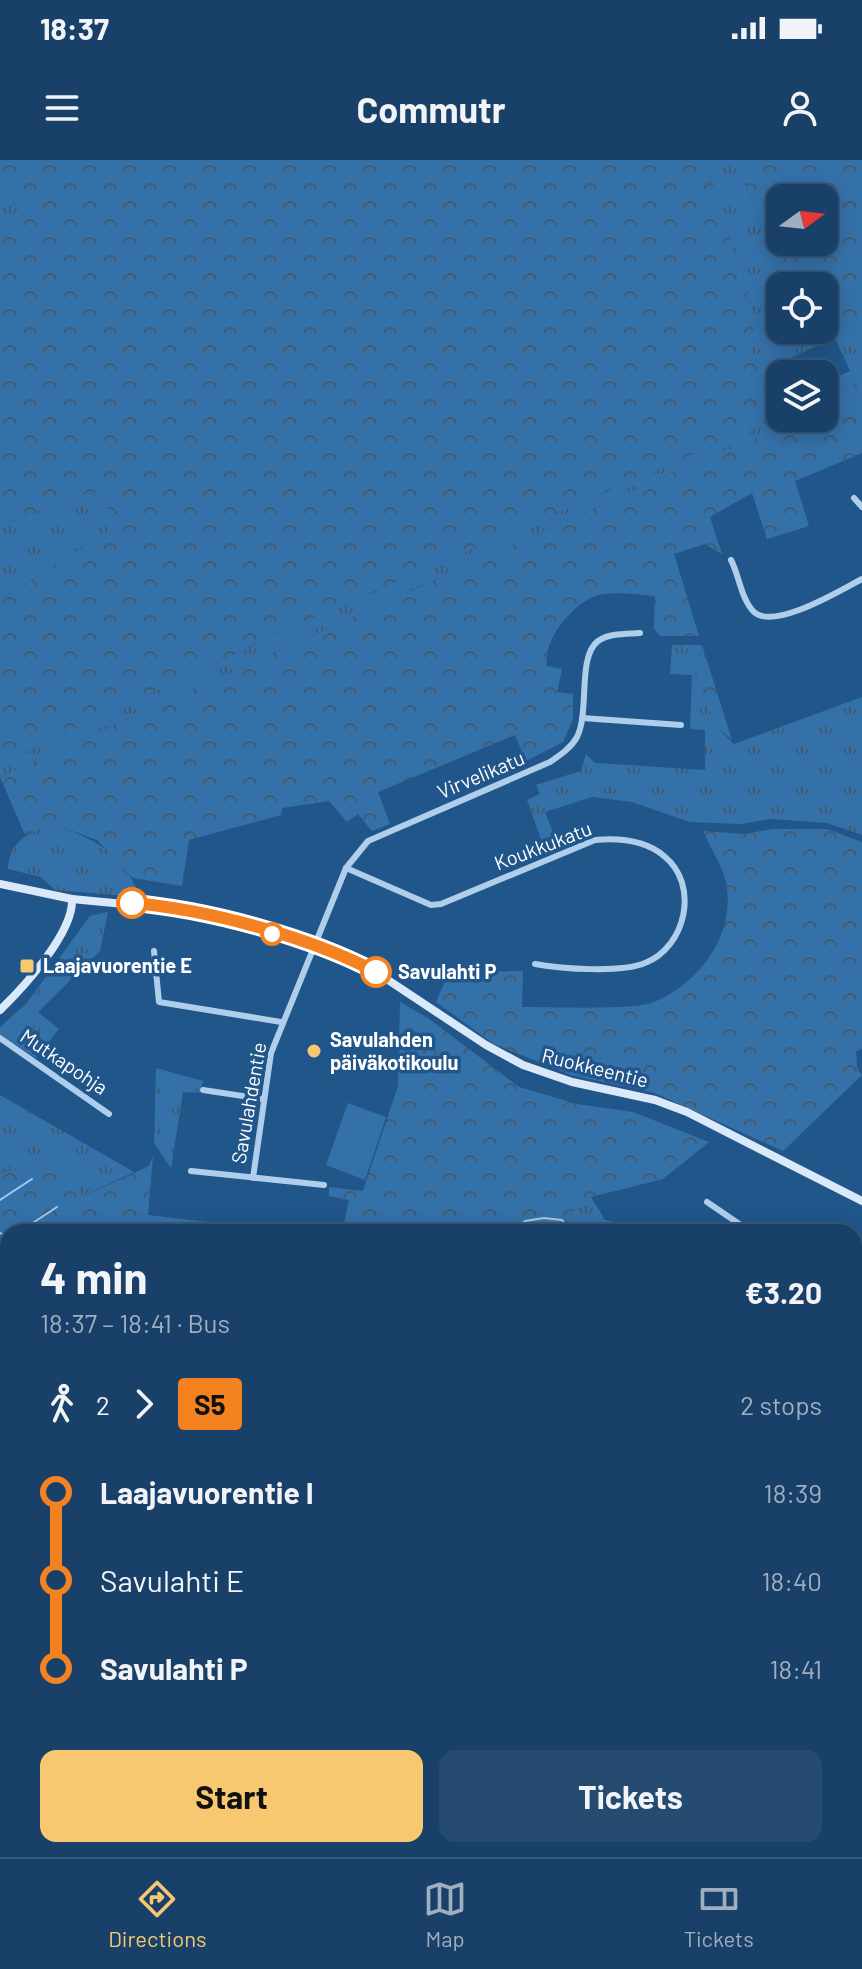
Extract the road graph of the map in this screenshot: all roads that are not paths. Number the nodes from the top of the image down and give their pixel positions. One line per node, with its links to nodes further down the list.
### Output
1 (854, 498): 2 (street)
2 (862, 507)
3 (731, 560): 4 (street)
4 (862, 579)
5 (640, 633): 6 (street, Virvelikatu)
6 (582, 718): 7 (street); 8 (street, Virvelikatu)
7 (681, 725)
8 (346, 868): 11 (street, Virvelikatu); 13 (street, Koukkukatu)
9 (0, 884): 10 (street, Ruokkeentie)
10 (72, 899): 11 (street, Ruokkeentie); 14 (street)
11 (314, 947): 15 (street, Savulahdentie); 23 (street, Ruokkeentie)
12 (154, 951): 15 (street)
13 (535, 964)
14 (0, 1010)
15 (281, 1022): 18 (street, Savulahdentie)
16 (0, 1038): 19 (street, Mutkapohja)
17 (203, 1090): 18 (street)
18 (263, 1099): 21 (street, Savulahdentie)
19 (109, 1114)
20 (191, 1171): 21 (street)
21 (253, 1178): 22 (street)
22 (324, 1185)
23 (862, 1201)
24 (707, 1202): 25 (street)
25 (739, 1224)

